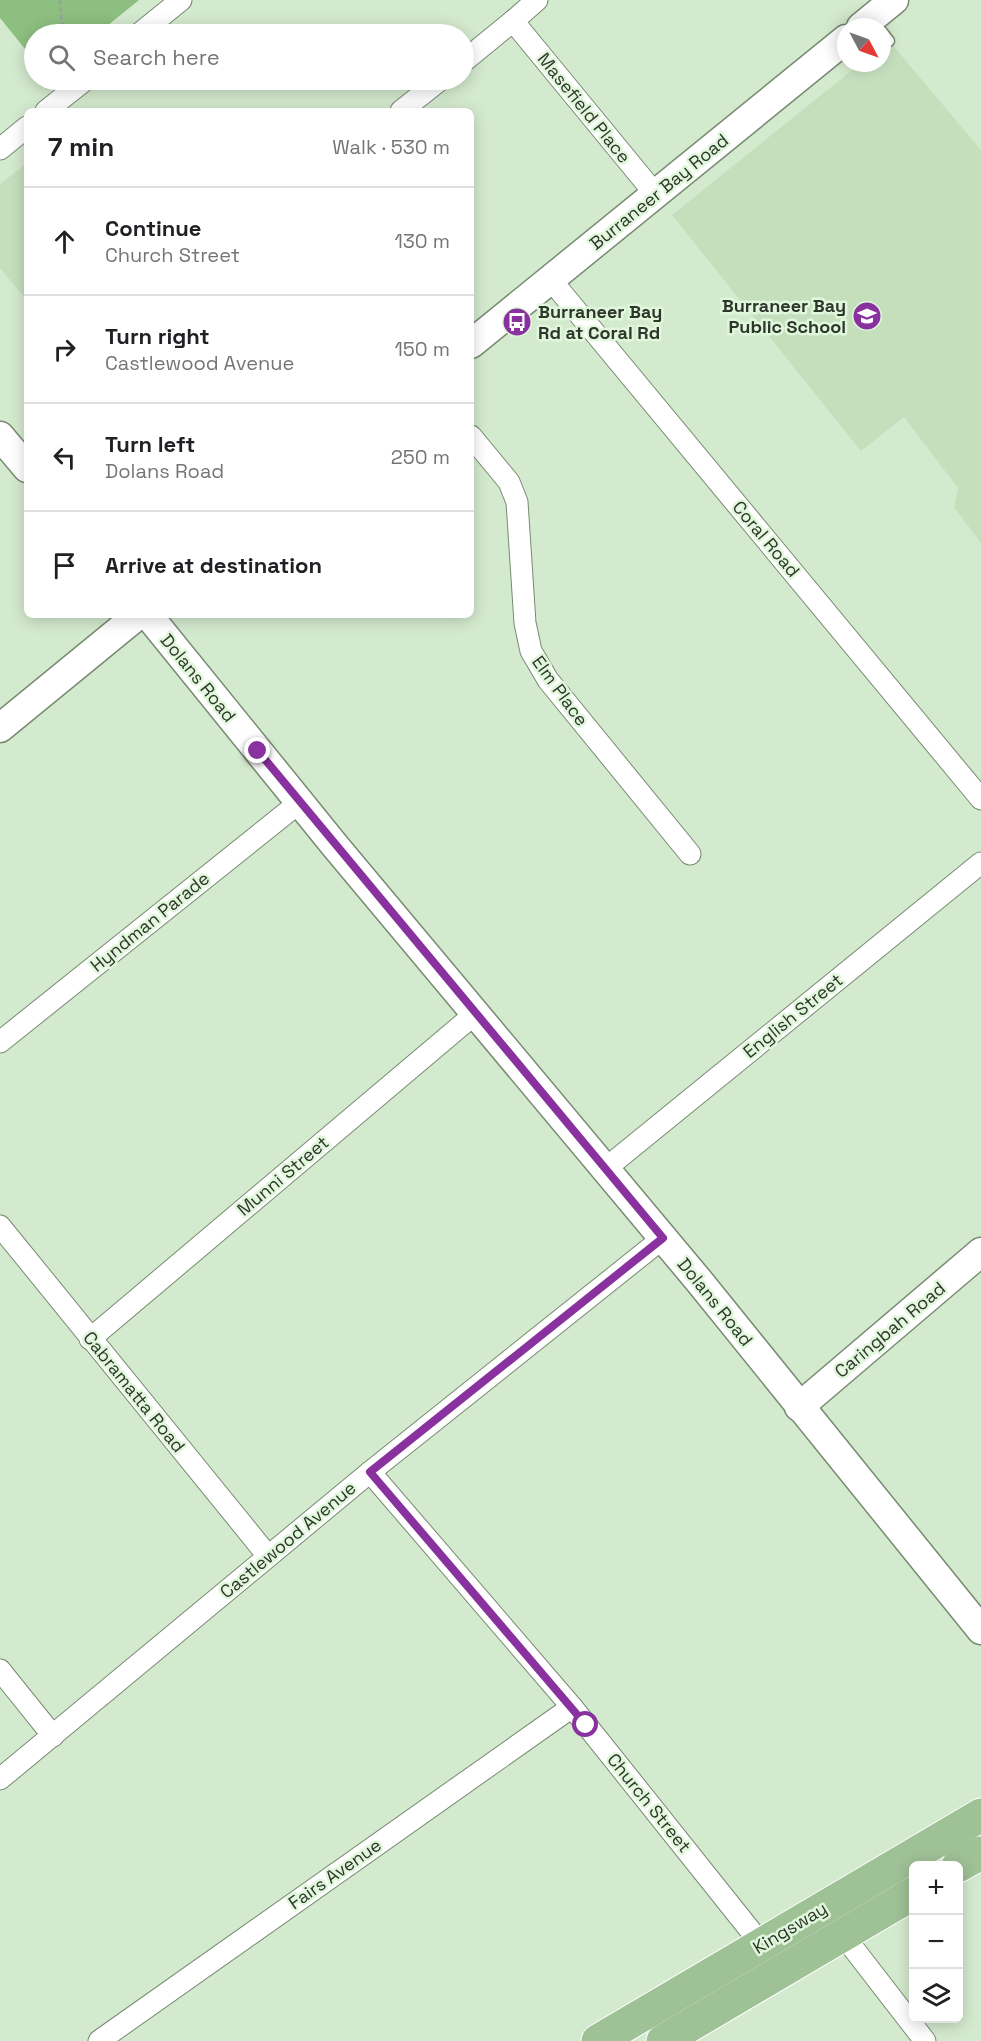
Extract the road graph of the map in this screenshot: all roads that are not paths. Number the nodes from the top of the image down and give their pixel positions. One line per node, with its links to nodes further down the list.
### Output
1 (181, 0): 6 (street)
2 (537, 0): 5 (street)
3 (894, 0): 4 (street)
4 (883, 18)
5 (513, 21): 8 (street); 15 (street, Masefield Place)
6 (151, 24)
7 (837, 46): 15 (street, Burraneer Bay Road)
8 (474, 53)
9 (72, 90): 11 (street)
10 (427, 90): 12 (street)
11 (50, 108)
12 (405, 108)
13 (24, 129): 14 (street)
14 (0, 149)
15 (656, 195): 16 (street, Burraneer Bay Road)
16 (551, 280): 17 (street, Burraneer Bay Road); 24 (street, Coral Road)
17 (474, 342)
18 (0, 436): 20 (street)
19 (474, 440): 26 (street, Elm Place)
20 (24, 464)
21 (134, 618): 23 (street)
22 (150, 618): 25 (street, Dolans Road)
23 (0, 728)
24 (981, 799)
25 (300, 802): 28 (street, Dolans Road); 29 (street, Hyndman Parade)
26 (690, 854)
27 (981, 863): 30 (street, English Street)
28 (476, 1014): 30 (street, Dolans Road); 34 (street, Munni Street)
29 (0, 1042)
30 (605, 1169): 32 (street, Dolans Road)
31 (0, 1226): 34 (street, Cabramatta Road)
32 (663, 1238): 35 (street, Dolans Road); 36 (street, Castlewood Avenue)
33 (981, 1252): 35 (street, Caringbah Road)
34 (90, 1339): 37 (street, Cabramatta Road)
35 (799, 1407): 38 (street, Dolans Road)
36 (370, 1472): 37 (street, Castlewood Avenue); 40 (street, Church Street)
37 (268, 1557): 41 (street, Castlewood Avenue)
38 (981, 1630)
39 (0, 1670): 41 (street)
40 (572, 1707): 48 (street, Church Street); 49 (street, Fairs Avenue)
41 (53, 1736): 42 (street, Castlewood Avenue)
42 (0, 1779)
43 (981, 1815): 48 (main road, Kingsway)
44 (981, 1853): 45 (main road)
45 (963, 1863)
46 (909, 1896): 47 (main road, Kingsway)
47 (843, 1935): 51 (main road, Kingsway); 52 (street)
48 (762, 1945): 50 (main road, Kingsway)
49 (99, 2041)
50 (598, 2041)
51 (663, 2041)
52 (925, 2041)

